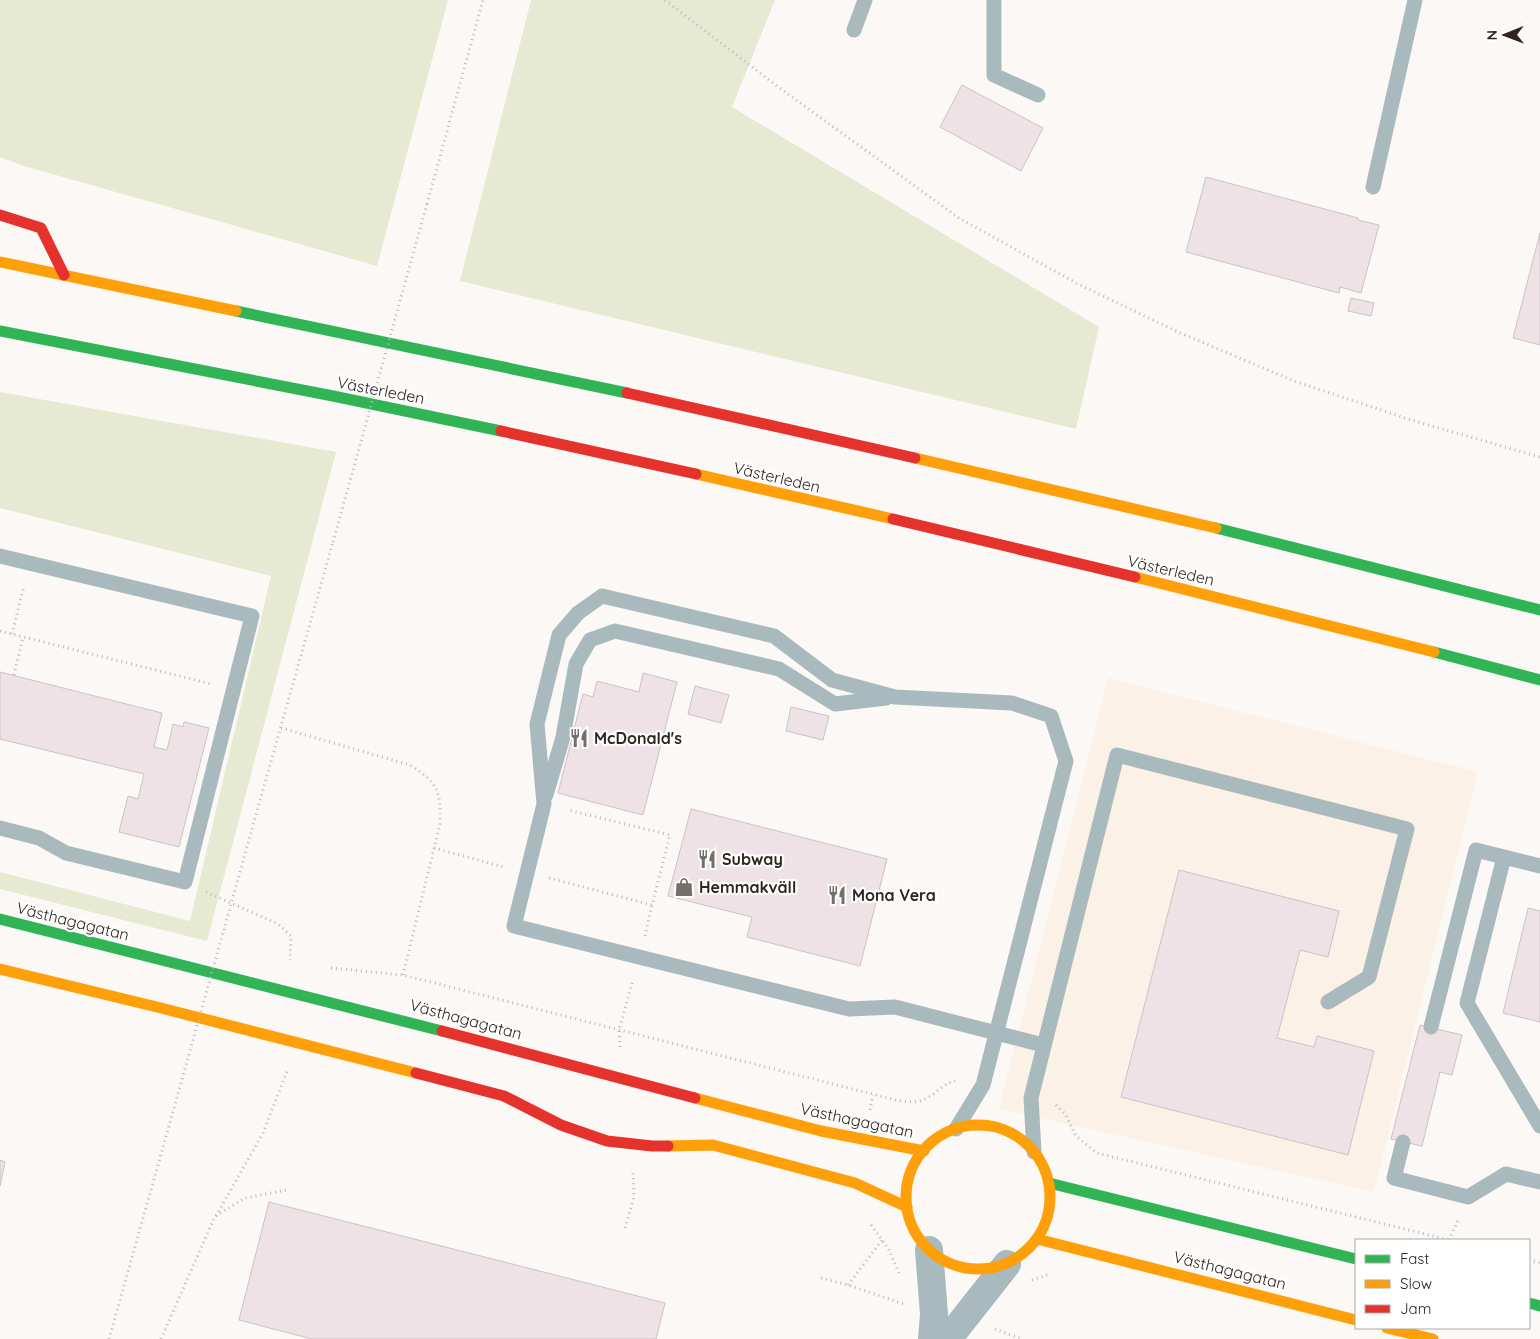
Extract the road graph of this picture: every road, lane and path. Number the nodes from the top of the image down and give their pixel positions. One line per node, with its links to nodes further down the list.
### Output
1 (483, 0): 24 (path, bridge)
2 (665, 0): 13 (path)
3 (865, 0): 6 (lane)
4 (994, 0): 7 (lane)
5 (1415, 0): 8 (lane)
6 (854, 30)
7 (1038, 95)
8 (1373, 187)
9 (0, 214): 11 (main road)
10 (0, 262): 11 (main road)
11 (64, 275): 16 (main road)
12 (0, 331): 21 (main road, Västerleden)
13 (1540, 457)
14 (0, 556): 15 (lane)
15 (30, 563): 18 (path); 22 (lane)
16 (1540, 610)
17 (0, 631): 18 (path)
18 (12, 634): 19 (path)
19 (23, 637): 20 (path); 22 (path)
20 (14, 675)
21 (1540, 680)
22 (234, 689): 31 (lane)
23 (895, 697): 25 (lane); 25 (lane); 41 (lane)
24 (281, 728): 27 (path); 68 (path, bridge)
25 (544, 804): 30 (lane); 32 (path)
26 (0, 828): 31 (lane)
27 (434, 848): 30 (path); 38 (path)
28 (1504, 857): 29 (lane); 40 (lane); 46 (lane)
29 (1540, 866)
30 (526, 873): 32 (path); 34 (lane)
31 (184, 882): 35 (path)
32 (652, 905): 34 (path)
33 (0, 919): 49 (main road, Västhagagatan)
34 (640, 956): 41 (lane)
35 (290, 965)
36 (328, 968): 38 (path)
37 (0, 969): 54 (main road)
38 (403, 975): 44 (path)
39 (1328, 1002): 42 (lane)
40 (1431, 1027)
41 (997, 1033): 42 (lane); 44 (lane)
42 (1043, 1045): 45 (lane)
43 (287, 1070): 55 (path)
44 (983, 1085): 47 (lane)
45 (1031, 1098): 50 (lane); 57 (path)
46 (1540, 1126)
47 (956, 1129): 49 (main road); 50 (main road)
48 (1403, 1142): 51 (lane)
49 (924, 1151): 54 (main road)
50 (1034, 1152): 52 (main road)
51 (1540, 1182)
52 (1049, 1183): 56 (main road); 60 (main road)
53 (286, 1190): 55 (path)
54 (907, 1207): 59 (main road)
55 (215, 1216): 69 (path)
56 (1037, 1239): 61 (main road); 65 (main road, Västhagagatan)
57 (1444, 1239)
58 (882, 1240): 63 (path)
59 (929, 1250): 61 (main road); 70 (street)
60 (1355, 1259)
61 (1007, 1264): 71 (street)
62 (821, 1278): 63 (path)
63 (848, 1285): 64 (path)
64 (905, 1305)
65 (1355, 1320)
66 (993, 1328): 72 (path)
67 (1391, 1329): 73 (main road)
68 (109, 1339)
69 (161, 1339)
70 (932, 1339)
71 (948, 1339)
72 (1022, 1339)
73 (1433, 1339)

